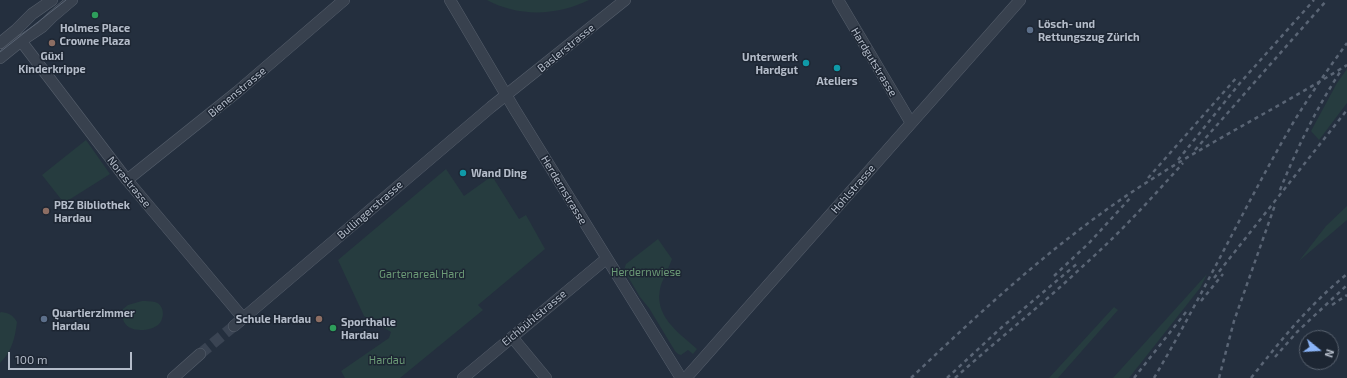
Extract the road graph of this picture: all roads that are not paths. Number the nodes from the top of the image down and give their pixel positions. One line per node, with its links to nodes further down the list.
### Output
1 (52, 0): 9 (street)
2 (72, 0): 8 (street)
3 (344, 0): 13 (street, Bienenstrasse)
4 (450, 0): 11 (street, Herdernstrasse)
5 (625, 0): 11 (street, Baslerstrasse)
6 (838, 0): 12 (street, Hardgutstrasse)
7 (1020, 0): 12 (street, Hohlstrasse)
8 (21, 41): 10 (street); 13 (street, Norastrasse)
9 (0, 43)
10 (0, 58)
11 (506, 95): 14 (street, Herdernstrasse); 15 (street, Bullingerstrasse)
12 (911, 123): 23 (street, Hohlstrasse)
13 (127, 180): 15 (street, Norastrasse)
14 (606, 259): 17 (street, Eichbühlstrasse); 22 (street, Herdernstrasse)
15 (243, 318): 16 (street, Bullingerstrasse)
16 (234, 326)
17 (512, 337): 20 (street, Eichbühlstrasse); 21 (street)
18 (200, 354): 19 (street)
19 (173, 378)
20 (463, 378)
21 (546, 378)
22 (680, 378)
23 (686, 378)

